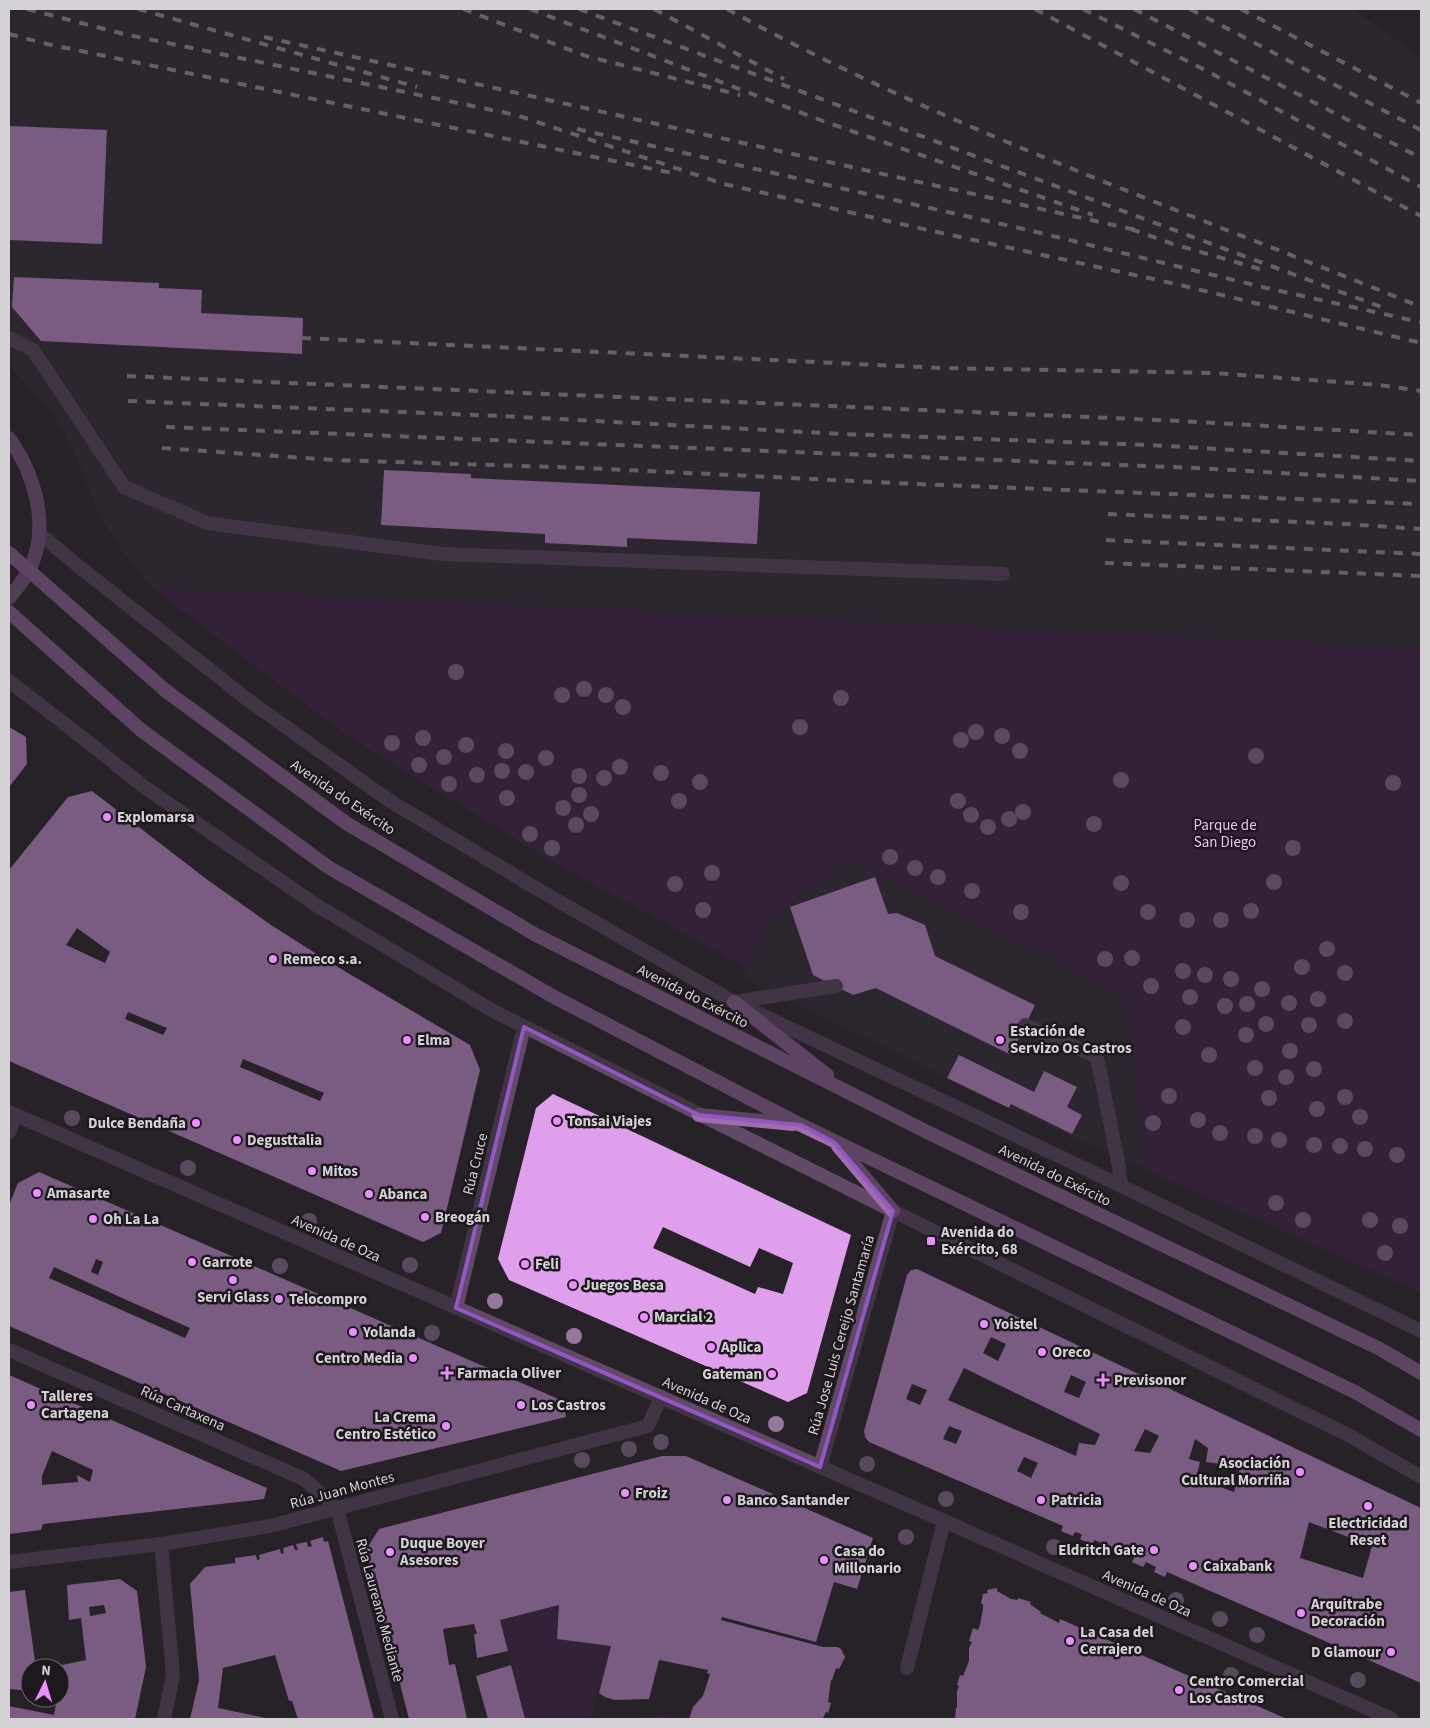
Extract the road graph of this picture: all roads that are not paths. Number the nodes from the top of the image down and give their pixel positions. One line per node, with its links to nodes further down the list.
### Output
1 (9, 338): 5 (street)
2 (9, 438): 3 (main road)
3 (40, 534): 6 (main road); 10 (street, Avenida do Exército)
4 (9, 552): 13 (main road, Avenida do Exército, bridge)
5 (1004, 574)
6 (9, 598)
7 (9, 612): 16 (main road)
8 (9, 681): 12 (street)
9 (836, 986): 10 (street)
10 (734, 1002): 13 (main road); 19 (street, Avenida do Exército)
11 (1025, 1025): 19 (street)
12 (524, 1027): 15 (street); 21 (street, Rúa Cruce)
13 (852, 1094): 24 (main road, Avenida do Exército)
14 (12, 1114): 17 (street); 21 (street, Avenida de Oza)
15 (699, 1115): 16 (main road); 20 (street)
16 (801, 1125): 18 (main road)
17 (9, 1132)
18 (834, 1142): 20 (main road); 26 (main road)
19 (1121, 1186): 22 (street, Avenida do Exército)
20 (893, 1211): 27 (street, Rúa Jose Luis Cereijo Santamaría); 28 (street)
21 (456, 1308): 25 (street, Avenida de Oza)
22 (1421, 1331)
23 (9, 1350): 29 (street, Rúa Cartaxena)
24 (1421, 1372)
25 (661, 1397): 27 (street, Avenida de Oza); 29 (street, Rúa Juan Montes)
26 (1421, 1430)
27 (820, 1467): 30 (street, Avenida de Oza)
28 (1421, 1477)
29 (337, 1508): 31 (street, Rúa Juan Montes); 35 (street, Rúa Laureano Mediante)
30 (944, 1521): 33 (street); 36 (street, Avenida de Oza)
31 (161, 1544): 32 (street, Rúa Juan Montes); 34 (street)
32 (9, 1562)
33 (907, 1668)
34 (164, 1719)
35 (392, 1719)
36 (1392, 1719)

